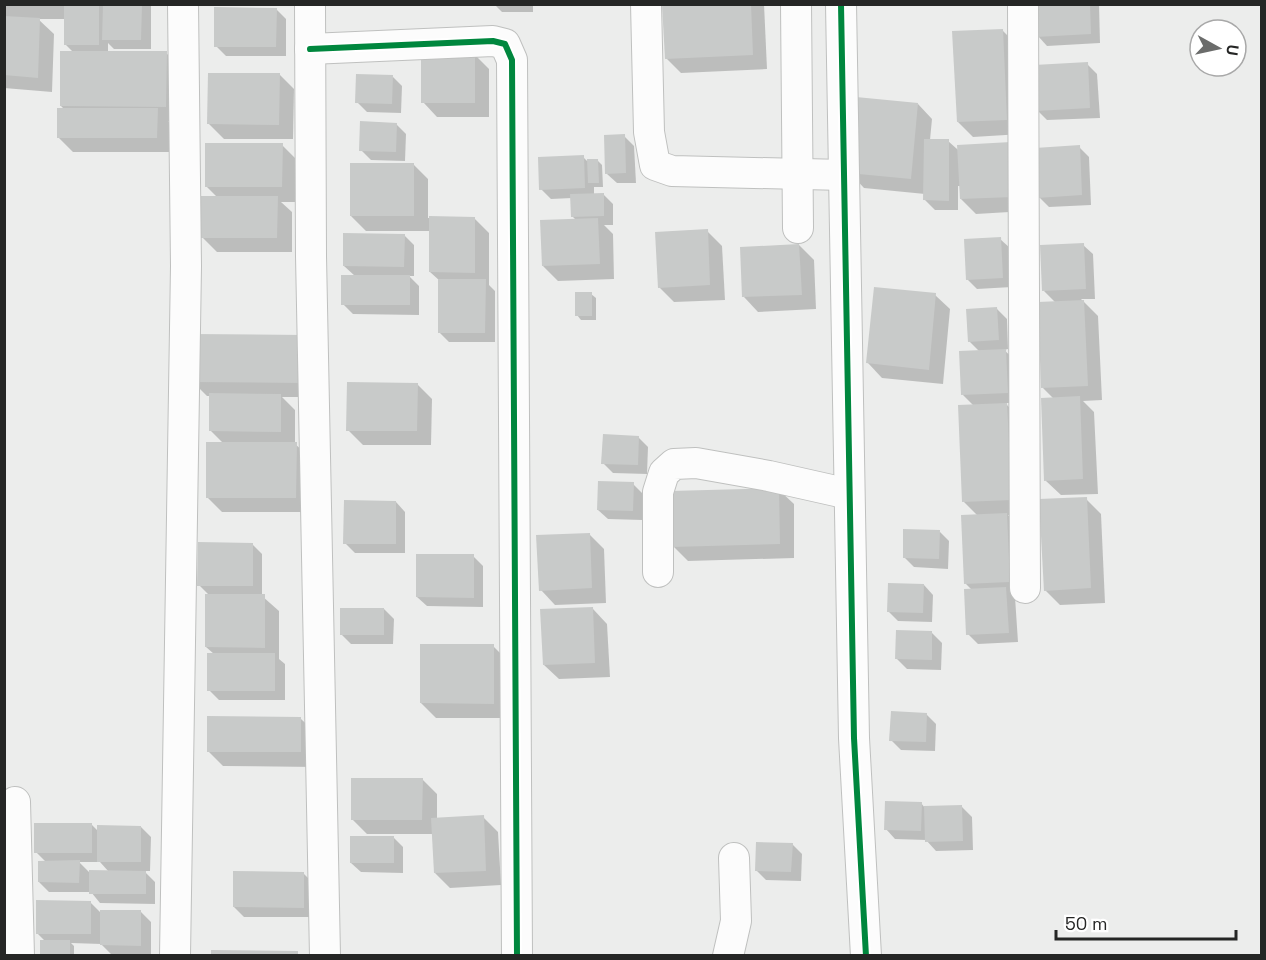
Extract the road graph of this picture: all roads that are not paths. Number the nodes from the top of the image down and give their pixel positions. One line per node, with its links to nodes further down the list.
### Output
1 (183, 4): 17 (street)
2 (310, 4): 7 (street)
3 (646, 4): 8 (street)
4 (796, 4): 8 (street)
5 (841, 4): 9 (street)
6 (1023, 4): 13 (street)
7 (310, 49): 18 (street); 19 (street)
8 (798, 174): 9 (street); 10 (street)
9 (844, 174): 11 (street)
10 (798, 228)
11 (849, 494): 12 (street); 21 (street)
12 (658, 572)
13 (1025, 588)
14 (15, 802): 16 (street)
15 (734, 858): 20 (street)
16 (19, 956)
17 (175, 956)
18 (325, 956)
19 (517, 956)
20 (728, 956)
21 (866, 956)

